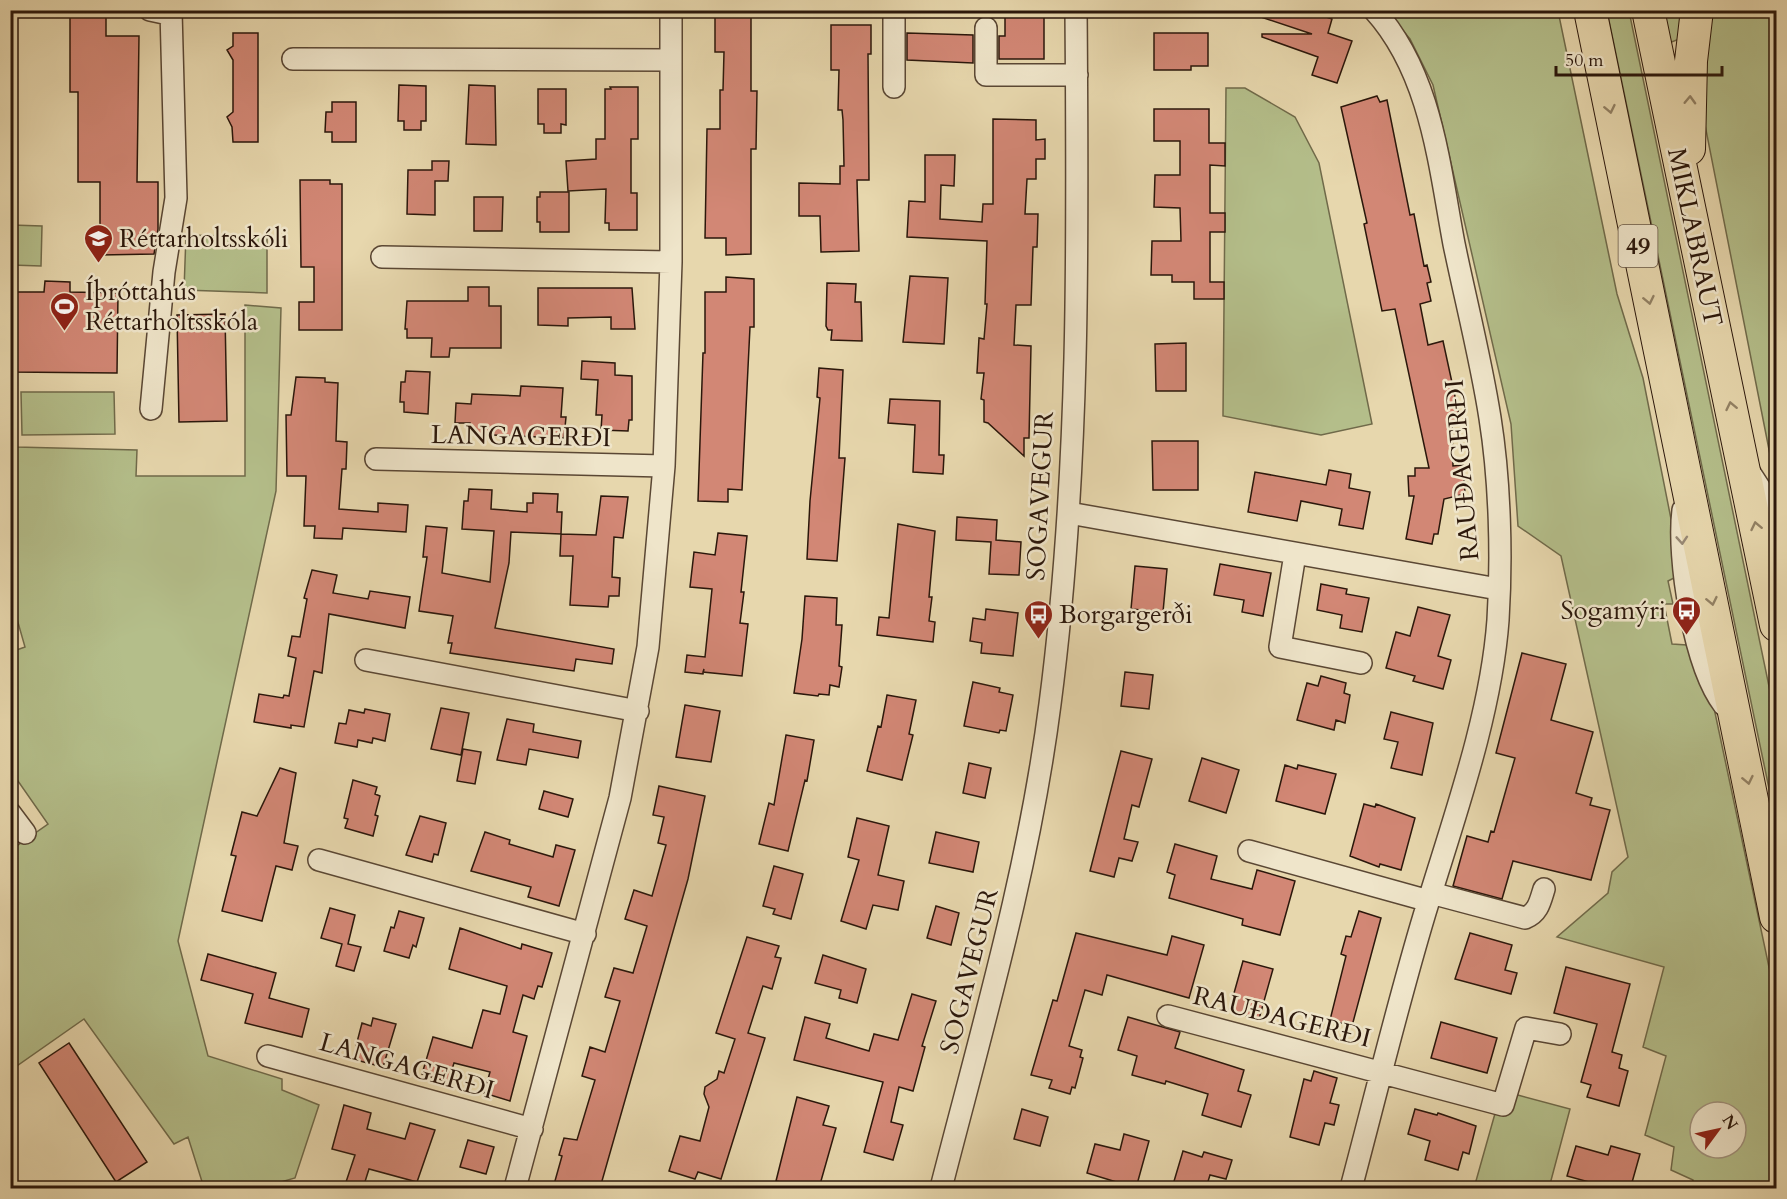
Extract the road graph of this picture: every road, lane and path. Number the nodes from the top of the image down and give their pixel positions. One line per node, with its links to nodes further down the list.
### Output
1 (150, 10): 9 (street)
2 (671, 10): 12 (street)
3 (894, 10): 14 (street)
4 (1076, 10): 13 (street, SOGAVEGUR)
5 (1374, 10): 25 (street, RAUÐAGERÐI)
6 (1590, 10): 36 (highway, 49, one-way to 36)
7 (1648, 10): 15 (highway, MIKLABRAUT / 49)
8 (1697, 10): 15 (highway, one-way to 8)
9 (171, 11): 18 (street)
10 (986, 28): 13 (street)
11 (293, 59): 12 (street)
12 (671, 60): 17 (street)
13 (1077, 75): 22 (street, SOGAVEGUR)
14 (894, 87)
15 (1688, 201): 20 (highway, MIKLABRAUT / 49, one-way to 15)
16 (382, 257): 17 (street)
17 (671, 262): 21 (street)
18 (151, 410)
19 (376, 459): 21 (street, LANGAGERÐI)
20 (1743, 463): 23 (street, MIKLABRAUT); 26 (highway, MIKLABRAUT / 49, one-way to 20)
21 (664, 466): 29 (street)
22 (1068, 513): 24 (street); 44 (street, SOGAVEGUR)
23 (1776, 513)
24 (1295, 554): 25 (street); 28 (street)
25 (1498, 589): 35 (street, RAUÐAGERÐI)
26 (1776, 625)
27 (366, 660): 29 (street)
28 (1361, 663)
29 (638, 711): 37 (street)
30 (10, 813): 31 (street)
31 (25, 833)
32 (1249, 851): 35 (street)
33 (319, 861): 37 (street)
34 (1544, 889): 35 (street)
35 (1430, 897): 41 (street, RAUÐAGERÐI)
36 (1776, 917)
37 (585, 934): 42 (street)
38 (1168, 1016): 41 (street, RAUÐAGERÐI)
39 (1560, 1034): 41 (street, RAUÐAGERÐI)
40 (268, 1056): 42 (street, LANGAGERÐI)
41 (1383, 1071): 45 (street, RAUÐAGERÐI)
42 (532, 1129): 43 (street)
43 (515, 1188)
44 (941, 1188)
45 (1351, 1188)

